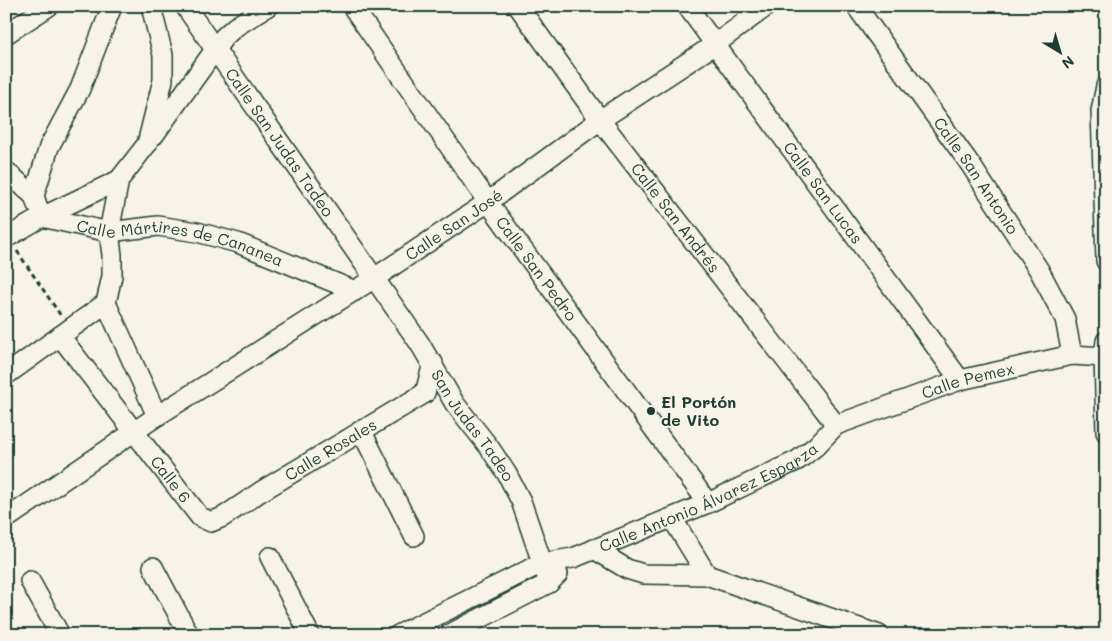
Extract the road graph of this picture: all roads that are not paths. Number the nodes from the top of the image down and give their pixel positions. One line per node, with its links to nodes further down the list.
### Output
1 (48, 6): 11 (street)
2 (112, 6): 19 (street)
3 (151, 6): 16 (street)
4 (185, 6): 13 (street, Calle San Judas Tadeo)
5 (268, 6): 13 (street)
6 (352, 6): 20 (street, Calle San Pedro)
7 (518, 6): 15 (street, Calle San Andrés)
8 (687, 6): 12 (street, Calle San Lucas)
9 (767, 6): 12 (street, Calle San José)
10 (856, 6): 30 (street, Calle San Antonio)
11 (6, 34)
12 (714, 45): 15 (street, Calle San José); 33 (street, Calle San Lucas)
13 (216, 50): 16 (street); 25 (street, Calle San Judas Tadeo)
14 (1106, 86): 24 (street)
15 (600, 120): 20 (street, Calle San José); 37 (street, Calle San Andrés)
16 (147, 144): 18 (street)
17 (6, 171): 19 (street)
18 (119, 180): 21 (street); 22 (street)
19 (34, 196): 21 (street)
20 (488, 202): 25 (street, Calle San José); 41 (street, Calle San Pedro)
21 (42, 218): 22 (street, Calle Mártires de Cananea); 23 (street)
22 (109, 232): 26 (street, Calle Mártires de Cananea); 27 (street)
23 (7, 238)
24 (1106, 262)
25 (373, 280): 26 (street, Calle San José); 31 (street, San Judas Tadeo)
26 (355, 291): 36 (street, Calle San José)
27 (106, 303): 28 (street); 36 (street)
28 (65, 333): 32 (street); 39 (street, Calle 6)
29 (1105, 349): 30 (street, Calle Pemex); 40 (street)
30 (1072, 355): 33 (street, Calle Pemex)
31 (433, 363): 34 (street); 35 (street, San Judas Tadeo)
32 (6, 375)
33 (960, 380): 37 (street, Calle Pemex)
34 (425, 393): 35 (street); 38 (street, Calle Rosales)
35 (455, 404): 49 (street, San Judas Tadeo)
36 (157, 416): 39 (street, Calle San José)
37 (836, 426): 41 (street, Calle Antonio Álvarez Esparza)
38 (361, 430): 44 (street, Calle Rosales); 45 (street)
39 (134, 432): 43 (street, Calle San José); 44 (street, Calle 6)
40 (1106, 432)
41 (708, 503): 42 (street, Calle Antonio Álvarez Esparza)
42 (672, 518): 46 (street, Calle Antonio Álvarez Esparza); 51 (street)
43 (6, 519)
44 (211, 522)
45 (414, 536)
46 (594, 549): 48 (street, Calle Antonio Álvarez Esparza); 51 (street)
47 (270, 557): 56 (street)
48 (573, 558): 49 (street, Calle Antonio Álvarez Esparza); 53 (street, Calle Antonio Álvarez Esparza)
49 (542, 563): 53 (street, San Judas Tadeo); 57 (street, Calle Antonio Álvarez Esparza)
50 (153, 567): 55 (street)
51 (707, 575): 59 (street)
52 (30, 581): 54 (street)
53 (549, 583): 58 (street, Calle Antonio Álvarez Esparza)
54 (60, 635)
55 (189, 635)
56 (310, 635)
57 (398, 635)
58 (448, 635)
59 (879, 635)

